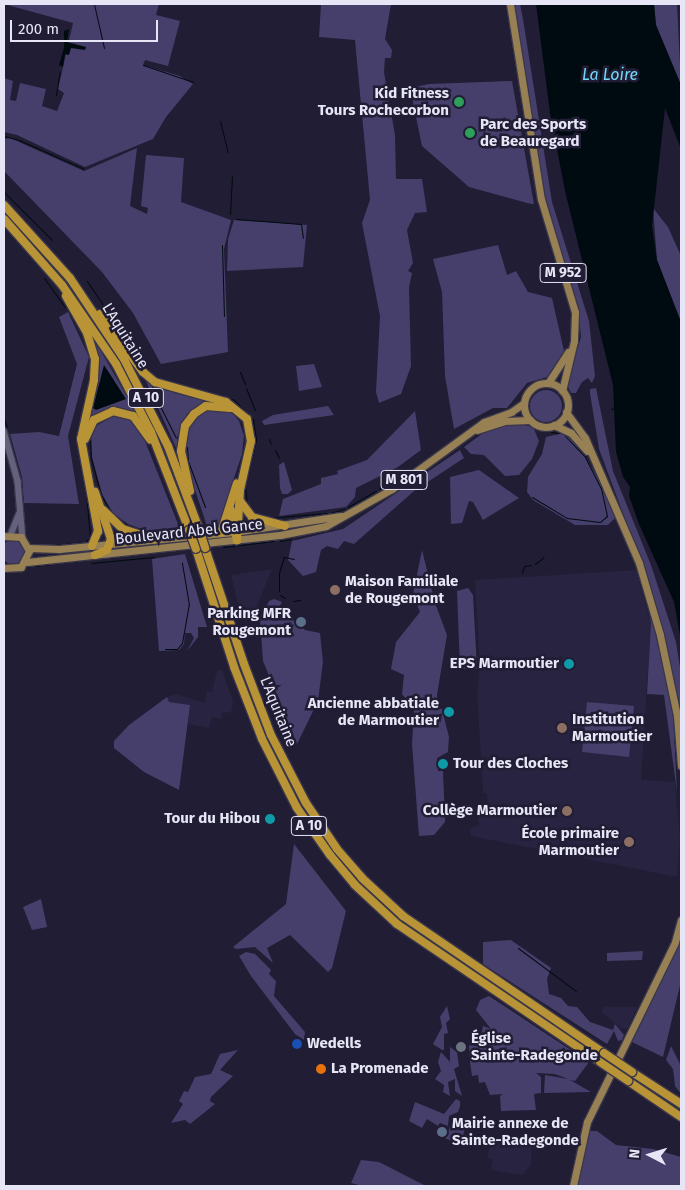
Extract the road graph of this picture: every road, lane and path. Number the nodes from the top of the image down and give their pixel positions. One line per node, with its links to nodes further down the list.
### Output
1 (510, 4): 6 (main road, M 952)
2 (4, 205): 5 (highway, L'Aquitaine / A 10)
3 (4, 219): 4 (highway, L'Aquitaine / A 10)
4 (56, 277): 15 (highway, L'Aquitaine / A 10); 31 (highway)
5 (81, 294): 17 (highway); 21 (highway, L'Aquitaine / A 10)
6 (574, 340): 7 (main road); 8 (main road, M 952)
7 (548, 383): 8 (main road); 9 (main road)
8 (562, 391): 10 (main road)
9 (524, 403): 11 (main road); 14 (main road, Boulevard Abel Gance / M 801)
10 (566, 412): 12 (main road); 16 (main road)
11 (530, 420): 12 (main road); 14 (main road, Boulevard Abel Gance / M 801)
12 (554, 425): 16 (main road)
13 (4, 431): 20 (street)
14 (467, 434): 22 (main road, Boulevard Abel Gance / M 801)
15 (162, 457): 19 (highway); 39 (highway, L'Aquitaine / A 10, bridge)
16 (594, 459): 36 (main road)
17 (239, 499): 23 (highway); 24 (highway)
18 (231, 505): 21 (highway); 24 (highway); 25 (highway)
19 (100, 508): 28 (highway); 30 (highway)
20 (20, 510): 26 (street); 27 (street)
21 (193, 511): 38 (highway, L'Aquitaine / A 10, bridge)
22 (352, 514): 23 (main road, Boulevard Abel Gance / M 801); 29 (main road, Boulevard Abel Gance / M 801)
23 (285, 526): 24 (main road, Boulevard Abel Gance / M 801)
24 (236, 532): 25 (main road, Boulevard Abel Gance / M 801); 29 (highway)
25 (221, 533): 28 (main road, Boulevard Abel Gance / M 801)
26 (7, 535): 27 (main road)
27 (23, 539): 32 (main road)
28 (154, 540): 30 (main road, Boulevard Abel Gance / M 801)
29 (237, 540): 33 (main road, Boulevard Abel Gance / M 801)
30 (111, 544): 31 (main road, Boulevard Abel Gance / M 801); 33 (highway)
31 (92, 546): 32 (main road, Boulevard Abel Gance / M 801)
32 (29, 548): 34 (main road)
33 (95, 555): 34 (main road, Boulevard Abel Gance / M 801)
34 (27, 562): 35 (main road, M 801)
35 (4, 568)
36 (681, 766)
37 (681, 920): 40 (main road)
38 (681, 1104)
39 (681, 1117)
40 (573, 1186)

